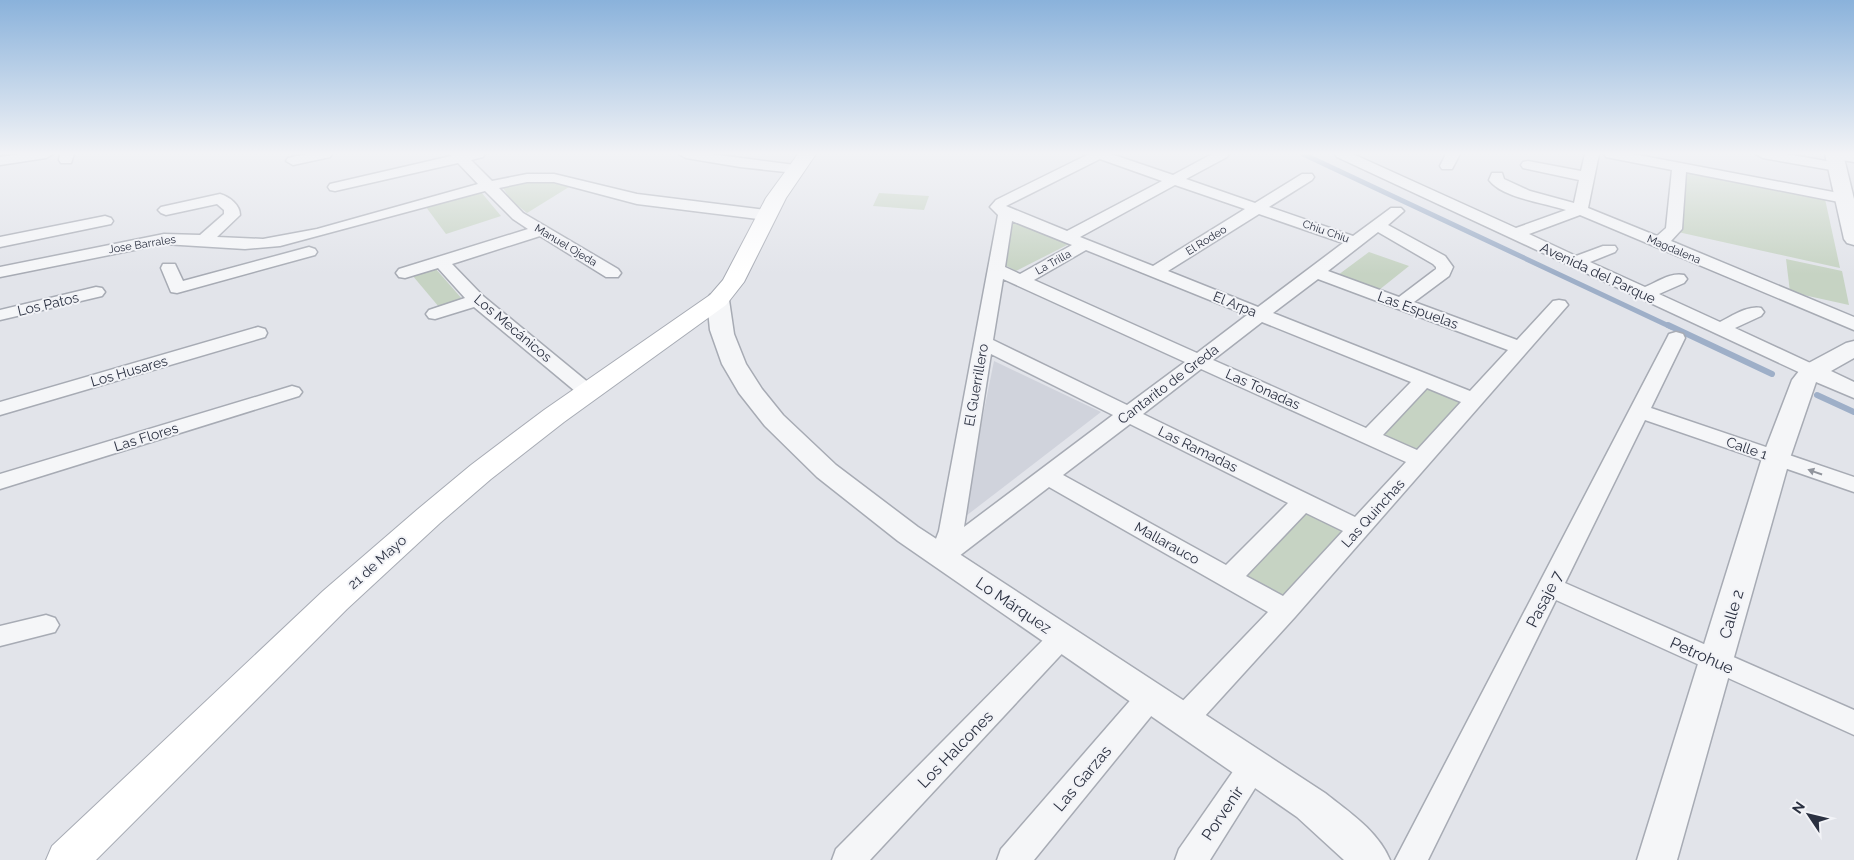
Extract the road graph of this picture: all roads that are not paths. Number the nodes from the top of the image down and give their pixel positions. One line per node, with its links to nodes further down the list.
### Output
1 (458, 194): 32 (street, Jose Barrales)
2 (496, 194): 23 (street, Manuel Ojeda)
3 (618, 194): 20 (street, Jose Barrales)
4 (779, 194): 20 (main road, 21 de Mayo)
5 (1019, 194): 17 (street)
6 (1148, 194): 27 (street, La Trilla)
7 (1216, 194): 15 (street, Chiu Chiu)
8 (1279, 194): 15 (street, El Rodeo)
9 (1430, 194): 25 (street, Avenida del Parque)
10 (1529, 194): 18 (street, Magdalena)
11 (1583, 194): 18 (street)
12 (1677, 194): 31 (street)
13 (1814, 194): 14 (street)
14 (1848, 201): 26 (street)
15 (1257, 208): 30 (street, Chiu Chiu); 44 (street, El Rodeo)
16 (166, 210): 28 (street)
17 (1002, 210): 27 (street, El Arpa); 41 (street, El Guerrillero)
18 (1580, 210): 25 (street); 31 (street, Magdalena)
19 (1396, 211): 22 (street, Cantarito de Greda)
20 (766, 215): 52 (main road, 21 de Mayo)
21 (105, 221): 24 (street)
22 (1378, 225): 30 (street, Cantarito de Greda); 53 (street)
23 (542, 230): 37 (street); 46 (street, Manuel Ojeda)
24 (56, 231): 29 (street); 36 (street)
25 (1515, 234): 38 (street, Avenida del Parque)
26 (1854, 235)
27 (1068, 237): 33 (street, El Arpa)
28 (205, 240): 32 (street, Jose Barrales); 36 (street, Jose Barrales)
29 (0, 242)
30 (1356, 242): 45 (street, Cantarito de Greda)
31 (1656, 242): 59 (street, Magdalena)
32 (269, 243): 40 (street)
33 (1086, 244): 44 (street, El Arpa); 48 (street, La Trilla)
34 (1609, 250): 38 (street)
35 (309, 252): 40 (street)
36 (52, 261): 42 (street, Jose Barrales)
37 (440, 262): 43 (street); 51 (street, Los Mecánicos)
38 (1576, 262): 50 (street, Avenida del Parque)
39 (169, 268): 40 (street)
40 (248, 269)
41 (996, 270): 48 (street, Las Tonadas); 63 (street, El Guerrillero)
42 (0, 272)
43 (405, 272)
44 (1155, 272): 57 (street, El Arpa)
45 (1316, 272): 53 (street, Las Espuelas); 57 (street, Cantarito de Greda)
46 (612, 273)
47 (1678, 279): 50 (street)
48 (1021, 280): 66 (street, Las Tonadas)
49 (96, 292): 58 (street, Los Patos)
50 (1645, 294): 60 (street, Avenida del Parque)
51 (477, 300): 56 (street); 71 (street, Los Mecánicos)
52 (718, 300): 71 (main road, 21 de Mayo); 84 (street, Lo Márquez)
53 (1401, 304): 64 (street, Las Espuelas)
54 (1559, 304): 64 (street, Las Quinchas)
55 (1755, 312): 60 (street)
56 (435, 314)
57 (1260, 314): 66 (street, Cantarito de Greda); 68 (street, El Arpa)
58 (0, 315)
59 (1854, 324)
60 (1719, 329): 67 (street, Avenida del Parque)
61 (258, 333): 73 (street, Los Husares)
62 (1676, 338): 74 (street, Pasaje 7)
63 (984, 343): 75 (street, Las Ramadas); 84 (street, El Guerrillero)
64 (1520, 348): 72 (street, Las Quinchas)
65 (1854, 348): 67 (street)
66 (1199, 361): 75 (street, Cantarito de Greda); 76 (street, Las Tonadas)
67 (1812, 371): 69 (street, Avenida del Parque); 77 (street, Calle 2)
68 (1424, 380): 72 (street, El Arpa); 76 (street)
69 (1854, 391)
70 (292, 392): 80 (street, Las Flores)
71 (588, 392): 96 (main road, 21 de Mayo)
72 (1474, 400): 78 (street, Las Quinchas)
73 (0, 408)
74 (1640, 411): 77 (street, Calle 1); 86 (street, Pasaje 7)
75 (1128, 414): 79 (street, Cantarito de Greda); 82 (street, Las Ramadas)
76 (1369, 437): 78 (street, Las Tonadas)
77 (1776, 458): 81 (street, Calle 1, one-way to 77); 91 (street, Calle 2)
78 (1420, 460): 83 (street, Las Quinchas)
79 (1047, 476): 84 (street, Cantarito de Greda); 85 (street, Mallarauco)
80 (0, 482)
81 (1854, 485)
82 (1304, 502): 83 (street, Las Ramadas); 85 (street)
83 (1359, 529): 87 (street, Las Quinchas)
84 (941, 556): 90 (street, Lo Márquez)
85 (1229, 578): 87 (street, Mallarauco)
86 (1550, 588): 91 (street, Petrohue); 101 (street, Pasaje 7)
87 (1286, 610): 93 (street, Las Quinchas)
88 (46, 625): 89 (street)
89 (0, 636)
90 (1062, 637): 92 (street, Lo Márquez); 97 (street, Los Halcones)
91 (1717, 662): 94 (street, Petrohue); 102 (street, Calle 2)
92 (1151, 696): 93 (street, Lo Márquez); 98 (street, Las Garzas)
93 (1184, 719): 95 (street, Lo Márquez)
94 (1854, 723)
95 (1254, 766): 99 (street, Porvenir); 100 (street, Lo Márquez)
96 (68, 860)
97 (848, 860)
98 (1013, 860)
99 (1191, 860)
100 (1370, 860)
101 (1411, 860)
102 (1657, 860)

